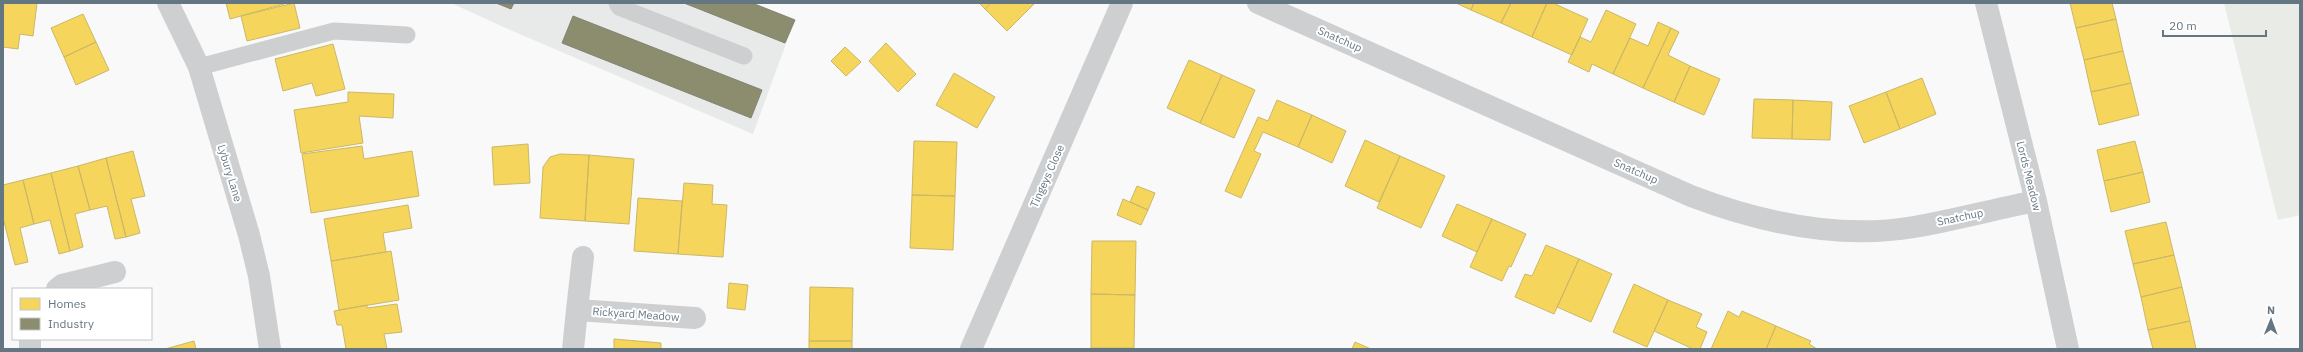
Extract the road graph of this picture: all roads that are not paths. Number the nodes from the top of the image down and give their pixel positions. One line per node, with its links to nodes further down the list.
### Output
1 (168, 3): 8 (street, Lybury Lane)
2 (617, 3): 7 (lane)
3 (1122, 3): 17 (street, Tingeys Close)
4 (1258, 3): 9 (street, Snatchup)
5 (1986, 3): 9 (street, Lords Meadow)
6 (407, 35): 8 (lane)
7 (744, 56)
8 (199, 67): 15 (street, Lybury Lane)
9 (2036, 201): 18 (street, Lords Meadow)
10 (583, 257): 13 (street, Rickyard Meadow)
11 (115, 272): 12 (street)
12 (58, 288)
13 (577, 310): 14 (street, Rickyard Meadow); 16 (street, Rickyard Meadow)
14 (695, 318)
15 (270, 349)
16 (573, 349)
17 (971, 349)
18 (2068, 349)

